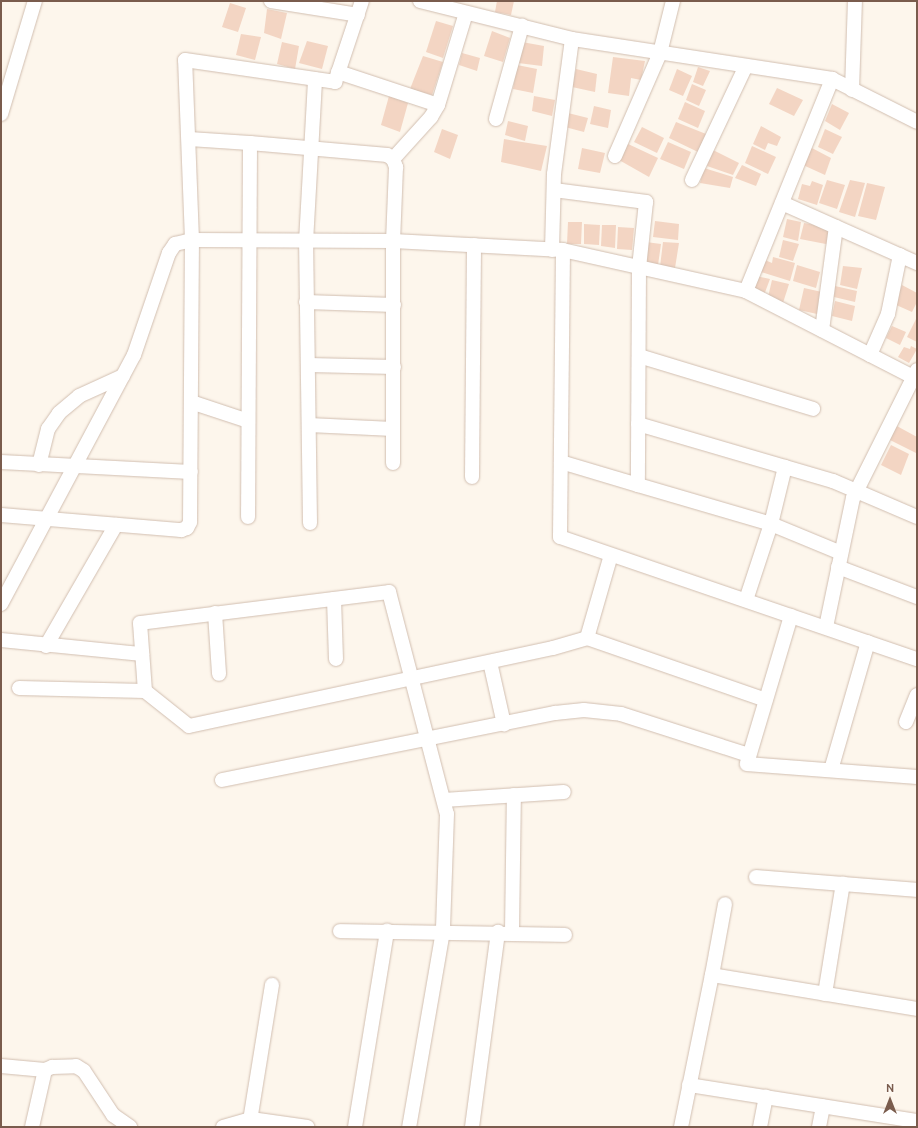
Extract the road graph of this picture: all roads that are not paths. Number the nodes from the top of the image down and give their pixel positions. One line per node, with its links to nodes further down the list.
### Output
1 (35, 1): 18 (street)
2 (271, 1): 8 (street)
3 (362, 1): 8 (street)
4 (420, 1): 7 (street)
5 (673, 1): 11 (street)
6 (855, 1): 16 (street)
7 (466, 12): 9 (street); 17 (street)
8 (358, 15): 13 (street)
9 (522, 26): 10 (street); 19 (street)
10 (572, 39): 11 (street); 27 (street)
11 (660, 53): 12 (street); 24 (street)
12 (746, 66): 15 (street); 26 (street)
13 (338, 72): 14 (street); 17 (street)
14 (315, 79): 21 (street); 23 (street)
15 (832, 79): 16 (street); 28 (street)
16 (852, 90): 20 (street)
17 (438, 105): 25 (street)
18 (1, 114)
19 (496, 119)
20 (917, 122)
21 (189, 139): 22 (street); 30 (street)
22 (250, 143): 23 (street); 31 (street)
23 (310, 147): 25 (street); 33 (street)
24 (615, 156)
25 (394, 159): 32 (street)
26 (692, 180)
27 (554, 190): 35 (street); 38 (street)
28 (782, 203): 29 (street); 39 (street)
29 (836, 227): 36 (street); 42 (street)
30 (192, 240): 31 (street); 48 (street); 49 (street)
31 (248, 240): 33 (street); 51 (street)
32 (393, 241): 33 (street); 34 (street); 41 (street)
33 (306, 242): 40 (street)
34 (474, 245): 35 (street); 62 (street)
35 (558, 250): 38 (street); 56 (street)
36 (900, 256): 37 (street); 43 (street)
37 (917, 263)
38 (639, 267): 39 (street); 44 (street)
39 (746, 291): 42 (street)
40 (306, 302): 41 (street); 45 (street)
41 (394, 305): 46 (street)
42 (822, 330): 43 (street)
43 (870, 355): 47 (street)
44 (639, 356): 50 (street); 52 (street)
45 (309, 365): 46 (street); 53 (street)
46 (394, 367): 54 (street)
47 (916, 375): 64 (street)
48 (123, 376): 58 (street); 60 (street)
49 (191, 402): 51 (street); 61 (street)
50 (813, 409)
51 (248, 421): 66 (street)
52 (638, 424): 59 (street); 63 (street)
53 (309, 425): 54 (street); 69 (street)
54 (393, 429): 57 (street)
55 (1, 462): 58 (street)
56 (561, 462): 63 (street); 73 (street)
57 (393, 463)
58 (39, 465): 60 (street)
59 (785, 467): 64 (street); 70 (street)
60 (73, 468): 61 (street); 68 (street)
61 (191, 472): 71 (street)
62 (472, 477)
63 (638, 485): 70 (street)
64 (856, 489): 67 (street); 72 (street)
65 (1, 515): 68 (street)
66 (248, 517)
67 (917, 517)
68 (45, 519): 71 (street); 78 (street)
69 (310, 523)
70 (771, 524): 72 (street); 77 (street)
71 (116, 525): 85 (street)
72 (841, 553): 74 (street)
73 (612, 555): 77 (street); 82 (street)
74 (838, 567): 75 (street); 81 (street)
75 (917, 597)
76 (334, 599): 79 (street); 87 (street); 91 (street)
77 (746, 600): 80 (street)
78 (1, 604)
79 (215, 613): 86 (street); 90 (street)
80 (791, 616): 81 (street); 95 (street)
81 (826, 627): 84 (street)
82 (587, 638): 89 (street); 95 (street)
83 (1, 640): 85 (street)
84 (868, 642): 88 (street); 100 (street)
85 (46, 646): 86 (street)
86 (142, 654): 93 (street)
87 (336, 659)
88 (917, 659)
89 (490, 662): 91 (street); 97 (street)
90 (218, 674)
91 (413, 678): 93 (street); 98 (street)
92 (19, 688): 93 (street)
93 (146, 691)
94 (917, 695): 96 (street)
95 (766, 700): 99 (street)
96 (906, 722)
97 (504, 724): 98 (street); 99 (street)
98 (429, 740): 102 (street); 105 (street)
99 (750, 754): 100 (street)
100 (831, 770): 101 (street)
101 (917, 777)
102 (222, 780)
103 (564, 792): 104 (street)
104 (514, 795): 105 (street); 113 (street)
105 (444, 800): 112 (street)
106 (756, 877): 107 (street)
107 (843, 883): 108 (street); 117 (street)
108 (917, 890)
109 (725, 904): 115 (street)
110 (340, 931): 111 (street)
111 (387, 931): 112 (street); 130 (street)
112 (443, 931): 113 (street); 131 (street)
113 (505, 932): 114 (street); 132 (street)
114 (565, 935)
115 (712, 975): 117 (street); 121 (street)
116 (272, 985): 125 (street)
117 (825, 994): 118 (street)
118 (917, 1009)
119 (1, 1066): 120 (street)
120 (45, 1070): 126 (street); 127 (street)
121 (689, 1085): 122 (street); 133 (street)
122 (766, 1097): 123 (street); 134 (street)
123 (823, 1106): 124 (street); 135 (street)
124 (917, 1121)
125 (250, 1123): 128 (street); 129 (street)
126 (32, 1127)
127 (130, 1127)
128 (223, 1127)
129 (304, 1127)
130 (355, 1127)
131 (409, 1127)
132 (472, 1127)
133 (681, 1127)
134 (760, 1127)
135 (819, 1127)

